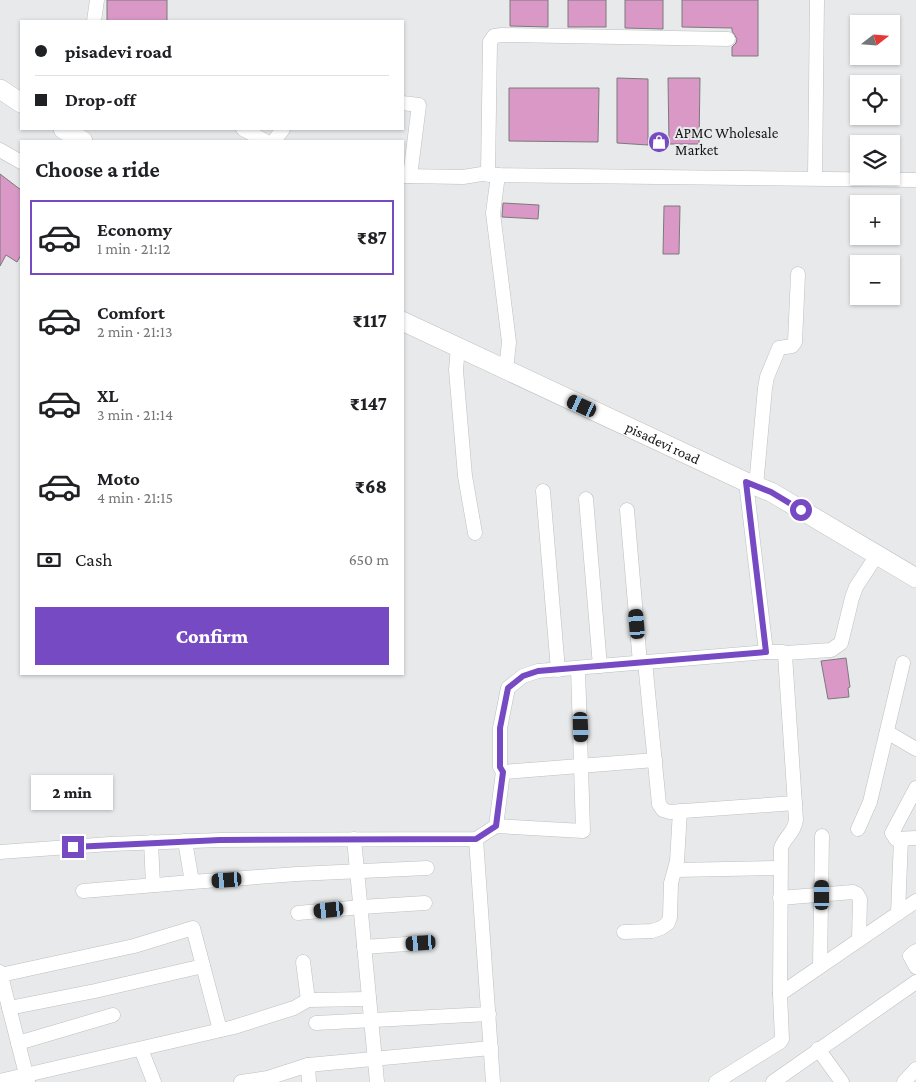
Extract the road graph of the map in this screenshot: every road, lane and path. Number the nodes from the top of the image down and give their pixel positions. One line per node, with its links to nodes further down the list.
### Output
1 (97, 0): 3 (street)
2 (817, 0): 16 (street)
3 (94, 20)
4 (728, 39): 14 (street)
5 (0, 89): 6 (street)
6 (20, 102)
7 (404, 103): 15 (street)
8 (64, 130): 10 (street)
9 (245, 130): 11 (street)
10 (81, 140)
11 (263, 140)
12 (0, 150): 13 (street)
13 (20, 161)
14 (493, 174): 15 (street); 16 (street); 21 (street)
15 (406, 176)
16 (815, 177): 17 (street)
17 (916, 180)
18 (798, 274): 22 (street)
19 (404, 322): 20 (street, pisadevi road)
20 (458, 347): 21 (street, pisadevi road); 26 (street)
21 (506, 370): 22 (street, pisadevi road)
22 (751, 484): 27 (street, pisadevi road); 29 (street)
23 (543, 491): 35 (street)
24 (586, 499): 33 (street)
25 (628, 510): 31 (street)
26 (474, 533)
27 (877, 555): 28 (street, pisadevi road); 30 (street)
28 (916, 578)
29 (766, 652): 30 (street); 31 (street)
30 (785, 653): 42 (street)
31 (643, 662): 33 (street); 38 (street)
32 (903, 662): 36 (street)
33 (600, 666): 34 (street)
34 (578, 668): 35 (street); 39 (street)
35 (558, 670): 40 (street)
36 (887, 732): 37 (street); 45 (street)
37 (916, 749)
38 (655, 760): 39 (street); 43 (street)
39 (582, 766): 40 (street); 44 (street)
40 (503, 772): 44 (street)
41 (916, 788): 50 (street)
42 (795, 803): 43 (street); 55 (street)
43 (680, 811): 56 (street)
44 (496, 826): 49 (street)
45 (858, 829)
46 (822, 836): 61 (street)
47 (916, 838): 50 (street)
48 (354, 839): 49 (street); 51 (street); 57 (street)
49 (476, 839): 83 (street)
50 (901, 839): 67 (street)
51 (185, 841): 52 (street); 58 (street)
52 (151, 842): 53 (street); 59 (street)
53 (0, 852)
54 (427, 868): 57 (street)
55 (780, 868): 56 (street); 62 (street)
56 (675, 870): 68 (street)
57 (357, 871): 58 (street); 65 (street)
58 (192, 882): 59 (street)
59 (153, 886): 60 (street)
60 (83, 891)
61 (822, 895): 62 (street); 69 (street); 75 (street)
62 (780, 898): 79 (street)
63 (916, 900): 67 (street)
64 (425, 903): 65 (street)
65 (360, 907): 66 (street); 71 (street)
66 (298, 913)
67 (898, 913): 69 (street)
68 (624, 932)
69 (859, 940): 75 (street)
70 (421, 943): 71 (street)
71 (364, 947): 80 (street)
72 (916, 951): 76 (street)
73 (303, 962): 81 (street)
74 (203, 966): 77 (street); 82 (street); 87 (street)
75 (820, 966): 79 (street)
76 (916, 967)
77 (0, 973): 82 (street)
78 (916, 982): 91 (street)
79 (780, 994): 103 (street)
80 (369, 999): 81 (street); 85 (street)
81 (308, 1000): 87 (street)
82 (9, 1008): 88 (street)
83 (488, 1014): 85 (street); 89 (street)
84 (114, 1015): 88 (street)
85 (371, 1020): 86 (street); 92 (street)
86 (316, 1023)
87 (220, 1030): 90 (street)
88 (18, 1043): 95 (street)
89 (491, 1048): 92 (street); 102 (street)
90 (141, 1049): 95 (street); 98 (street)
91 (818, 1049): 104 (street); 105 (street)
92 (376, 1059): 93 (street); 101 (street)
93 (308, 1065): 96 (street); 100 (street)
94 (916, 1069): 106 (street)
95 (27, 1079): 97 (street)
96 (268, 1080): 99 (street)
97 (0, 1081)
98 (154, 1082)
99 (241, 1082)
100 (309, 1082)
101 (377, 1082)
102 (493, 1082)
103 (716, 1082)
104 (773, 1082)
105 (842, 1082)
106 (904, 1082)

